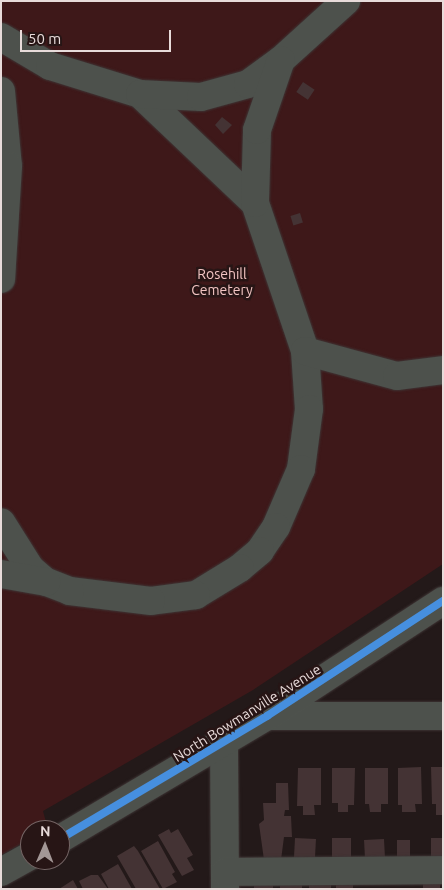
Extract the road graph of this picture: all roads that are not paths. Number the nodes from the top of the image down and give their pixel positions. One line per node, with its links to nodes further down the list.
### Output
1 (346, 1): 3 (street)
2 (1, 38): 5 (street)
3 (281, 60): 5 (street); 6 (street)
4 (1, 91): 7 (street)
5 (140, 94): 6 (street)
6 (254, 203): 8 (street)
7 (1, 278)
8 (305, 351): 9 (street); 12 (street)
9 (443, 370)
10 (1, 522): 12 (street)
11 (1, 574): 12 (street)
12 (46, 582)
13 (443, 601): 14 (street, North Bowmanville Avenue)
14 (267, 716): 15 (street); 16 (street, North Bowmanville Avenue)
15 (443, 716)
16 (224, 742): 17 (street, North Bowmanville Avenue); 21 (street)
17 (70, 833)
18 (20, 862): 20 (street)
19 (443, 870): 21 (street)
20 (1, 872)
21 (225, 880)

